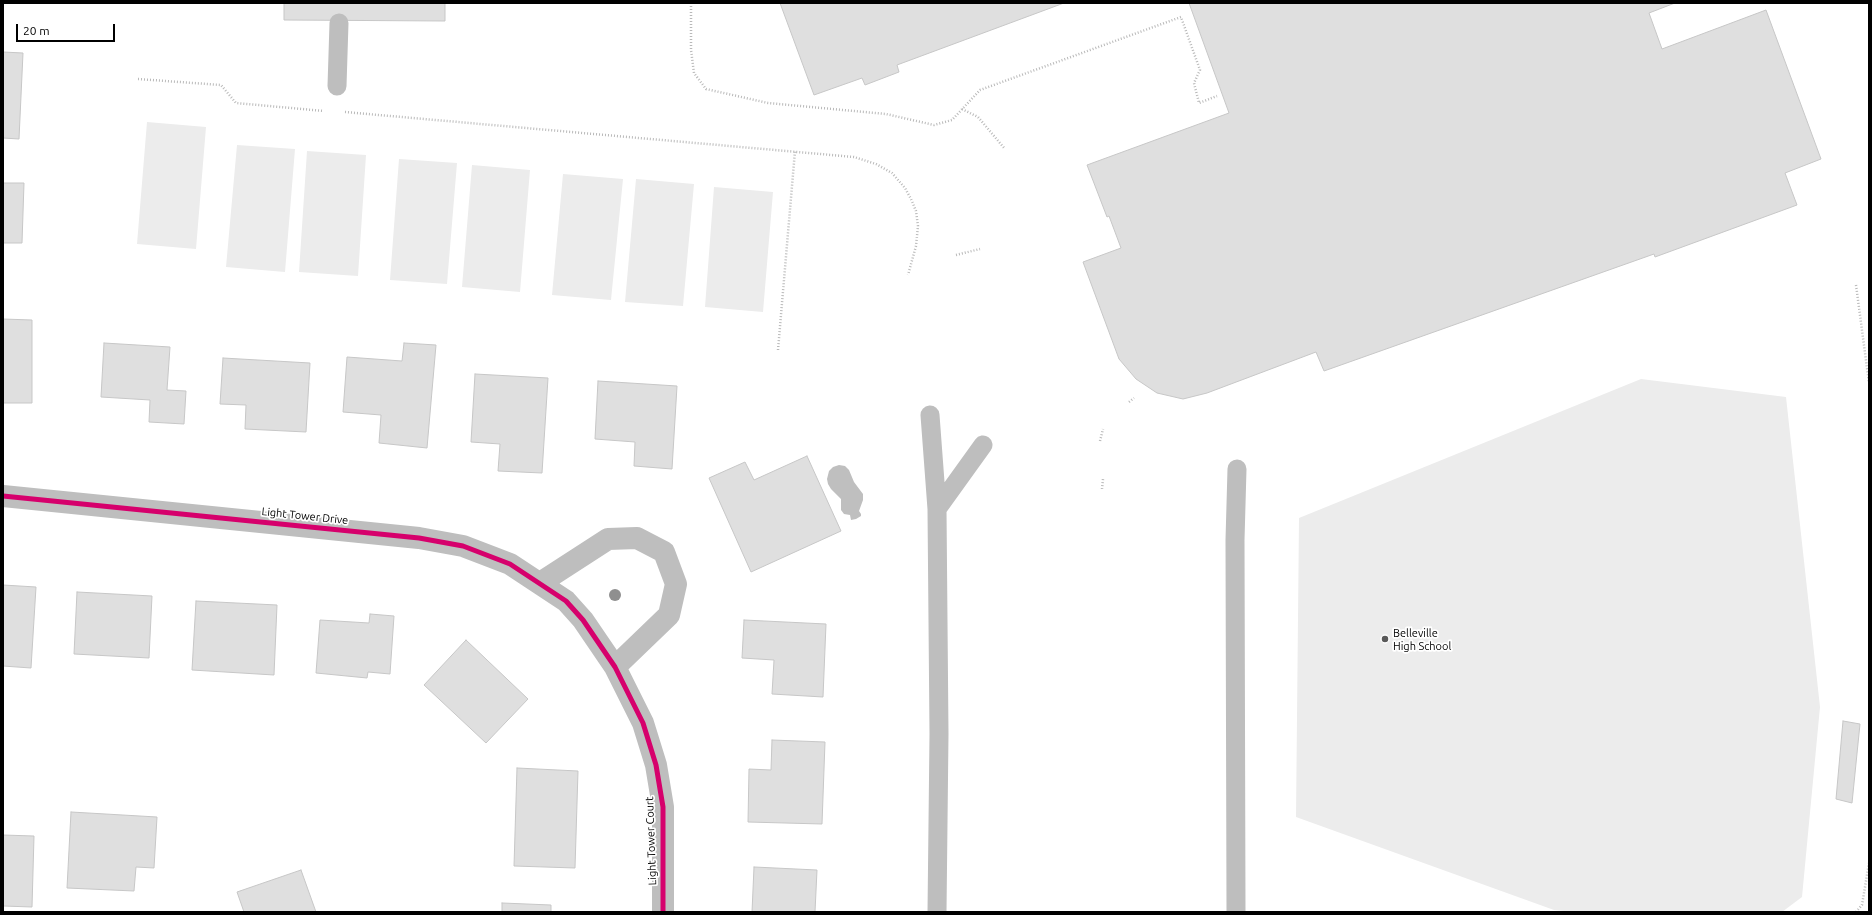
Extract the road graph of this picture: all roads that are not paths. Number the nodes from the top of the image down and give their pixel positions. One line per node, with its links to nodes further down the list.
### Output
1 (339, 23): 2 (lane)
2 (337, 86)
3 (930, 415): 7 (lane)
4 (983, 445): 7 (lane)
5 (1237, 468): 13 (lane)
6 (3, 496): 8 (street, Light Tower Drive)
7 (937, 509): 12 (lane)
8 (540, 583): 9 (street, Light Tower Drive); 10 (street)
9 (583, 620): 10 (street, Light Tower Court)
10 (615, 667): 11 (street, Light Tower Court)
11 (663, 912)
12 (937, 912)
13 (1236, 912)

